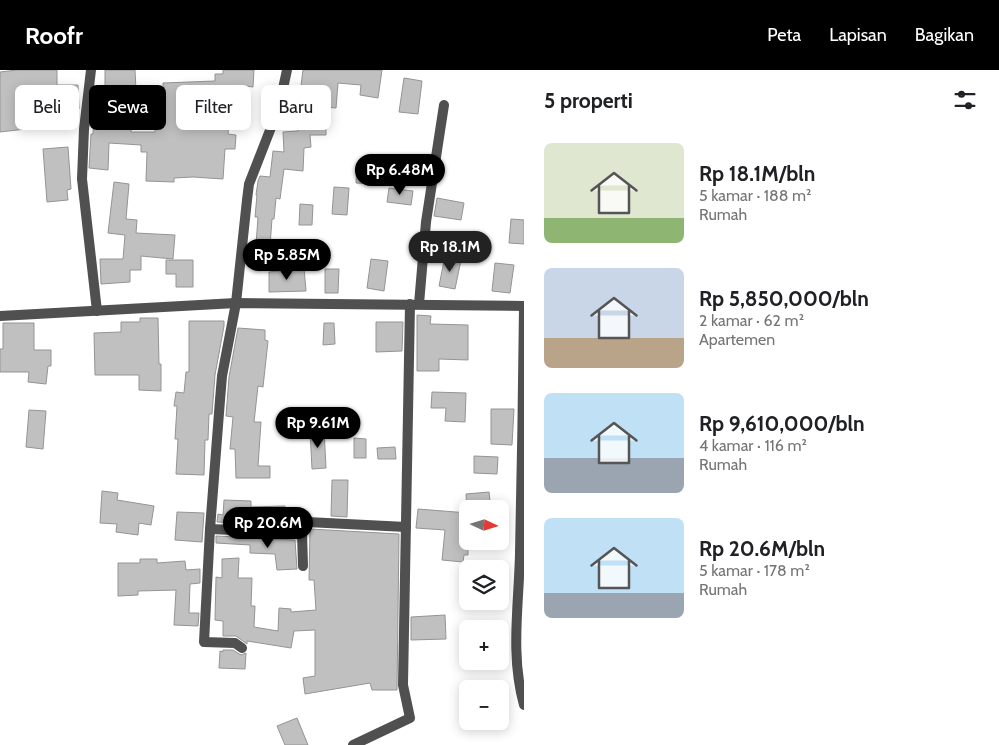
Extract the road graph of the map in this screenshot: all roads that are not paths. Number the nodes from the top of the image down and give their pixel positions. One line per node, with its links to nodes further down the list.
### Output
1 (91, 70): 7 (street)
2 (287, 70): 4 (street)
3 (444, 106): 5 (street)
4 (236, 303): 5 (street); 7 (street); 10 (street)
5 (415, 304): 6 (street); 9 (street)
6 (524, 306): 14 (street)
7 (97, 311): 8 (street)
8 (0, 316)
9 (406, 527): 11 (street); 15 (street)
10 (210, 529): 11 (street); 13 (street)
11 (302, 533): 12 (street)
12 (303, 566)
13 (242, 648)
14 (524, 704)
15 (353, 745)

